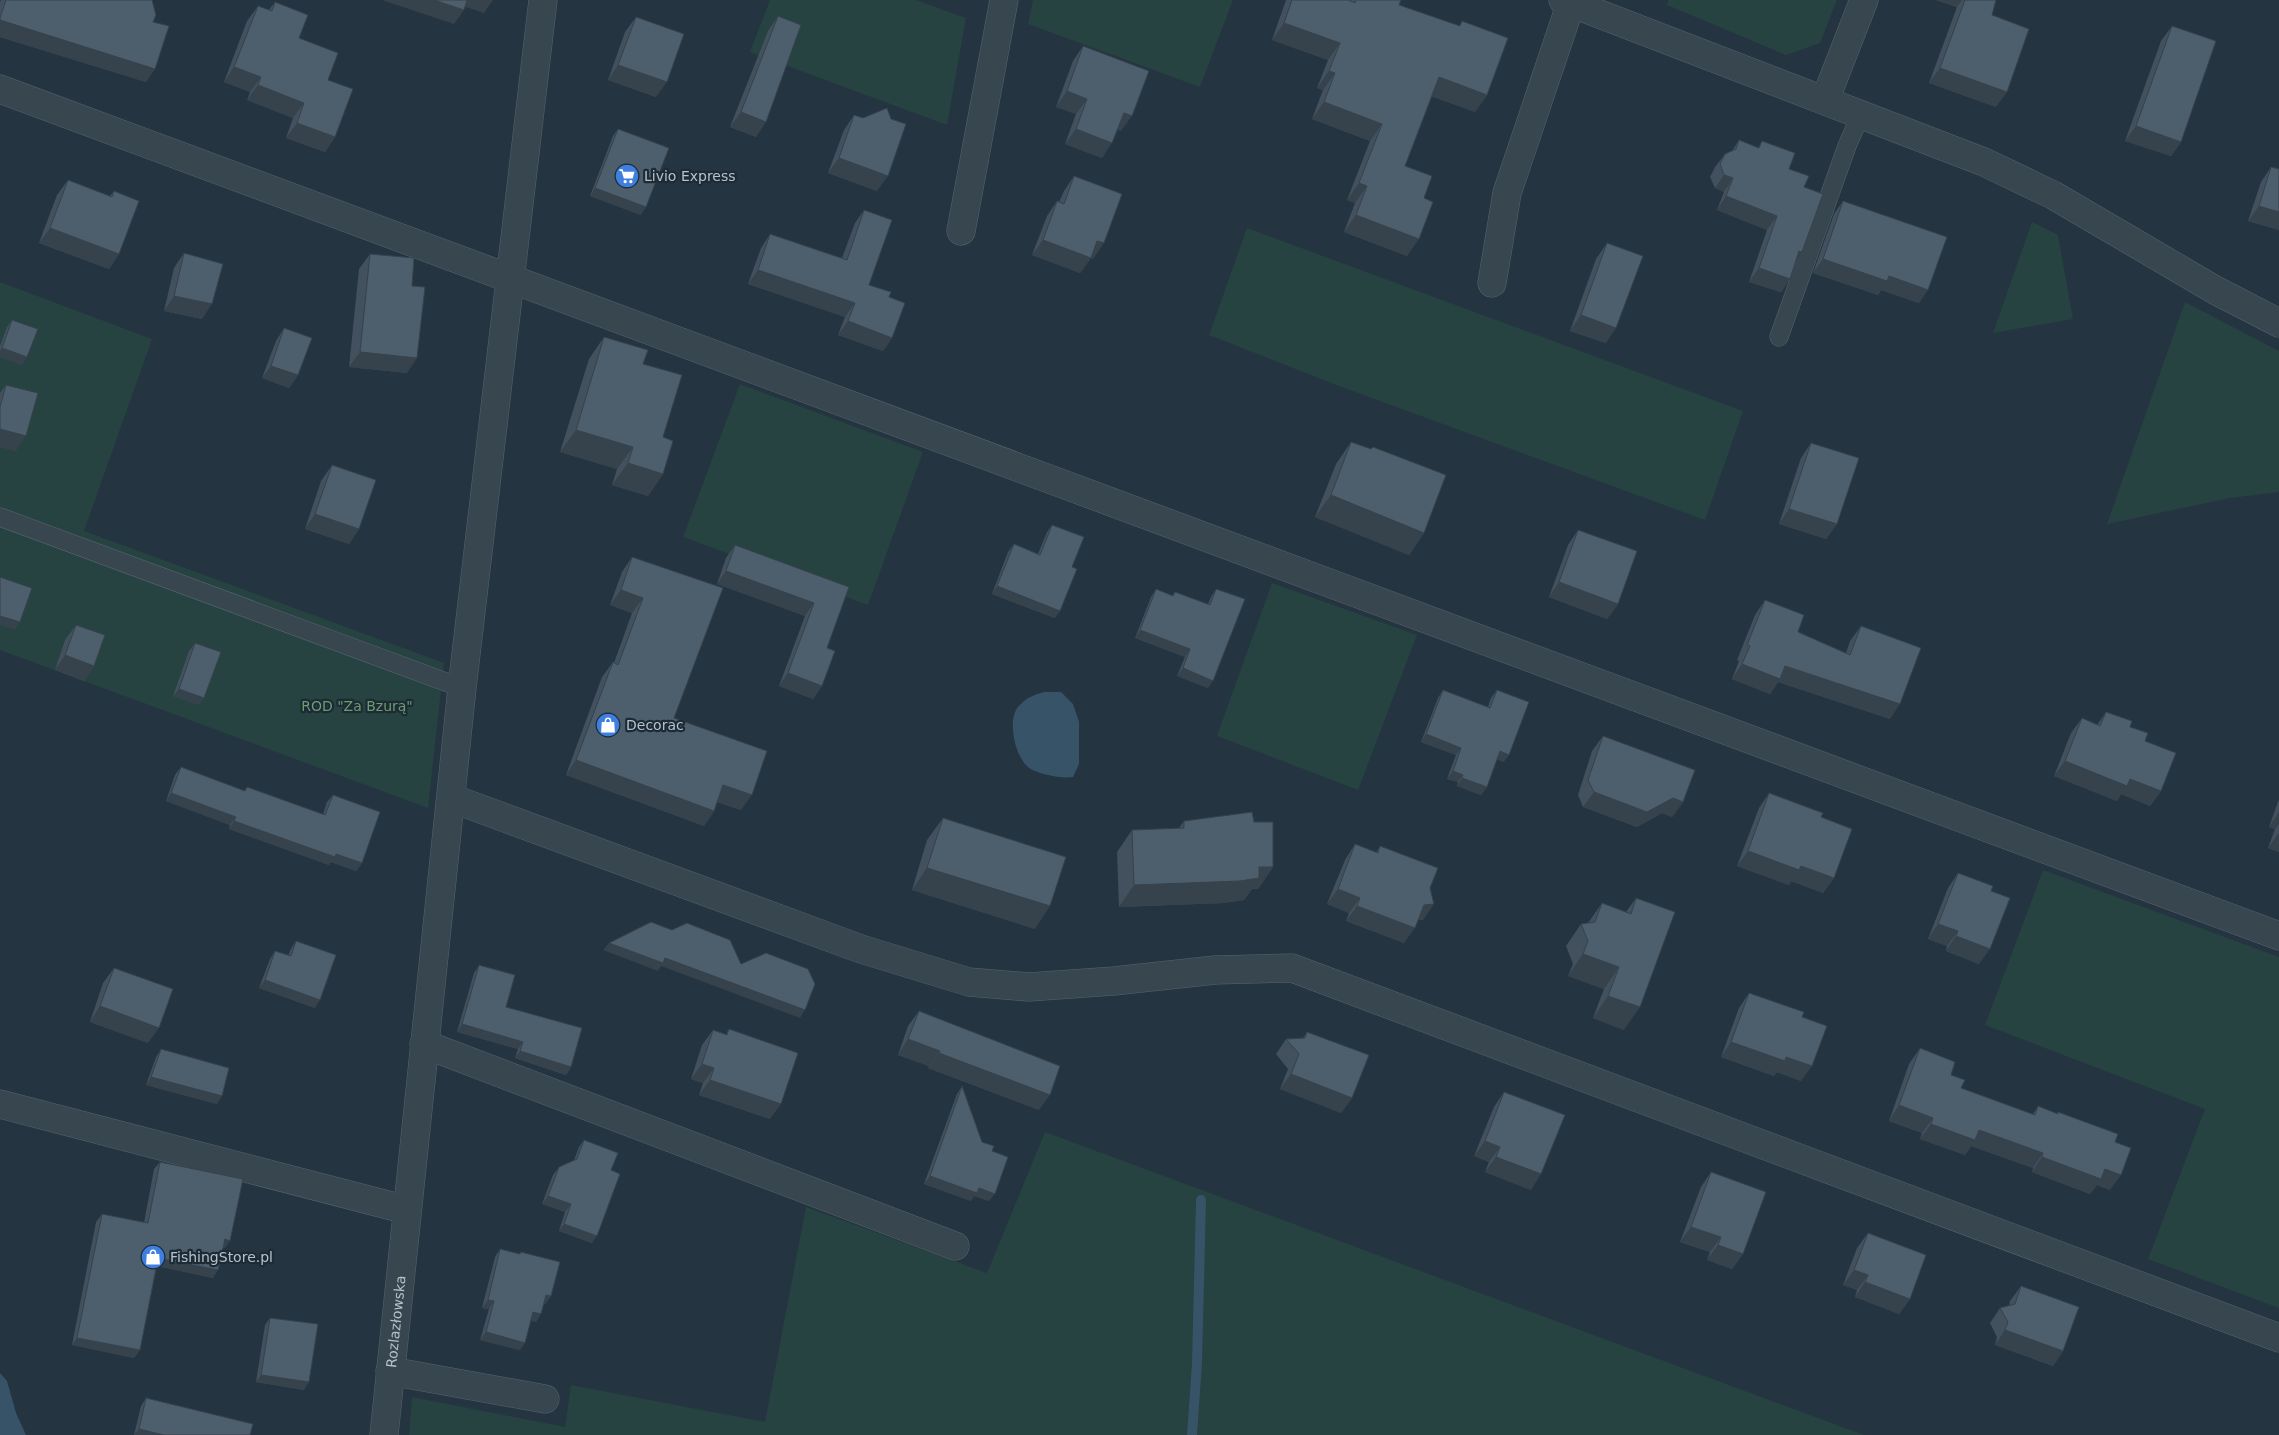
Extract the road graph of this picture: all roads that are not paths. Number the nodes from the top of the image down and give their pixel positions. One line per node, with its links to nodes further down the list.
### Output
1 (543, 0): 9 (street, Rozlazłowska)
2 (1004, 0): 8 (street)
3 (1864, 0): 6 (street)
4 (1567, 2): 6 (street); 10 (street)
5 (0, 89): 9 (street)
6 (1825, 100): 7 (street)
7 (1861, 114): 11 (street); 12 (lane)
8 (961, 231)
9 (512, 280): 14 (street, Rozlazłowska); 16 (street)
10 (1492, 283)
11 (2279, 323)
12 (1779, 337)
13 (0, 517): 14 (lane)
14 (462, 688): 15 (street, Rozlazłowska)
15 (451, 798): 17 (street, Rozlazłowska); 21 (street)
16 (2279, 936)
17 (424, 1044): 19 (street, Rozlazłowska); 20 (street)
18 (0, 1104): 19 (street)
19 (406, 1210): 22 (street, Rozlazłowska)
20 (955, 1246)
21 (2279, 1338)
22 (390, 1371): 23 (street); 24 (street, Rozlazłowska)
23 (545, 1399)
24 (384, 1435)

